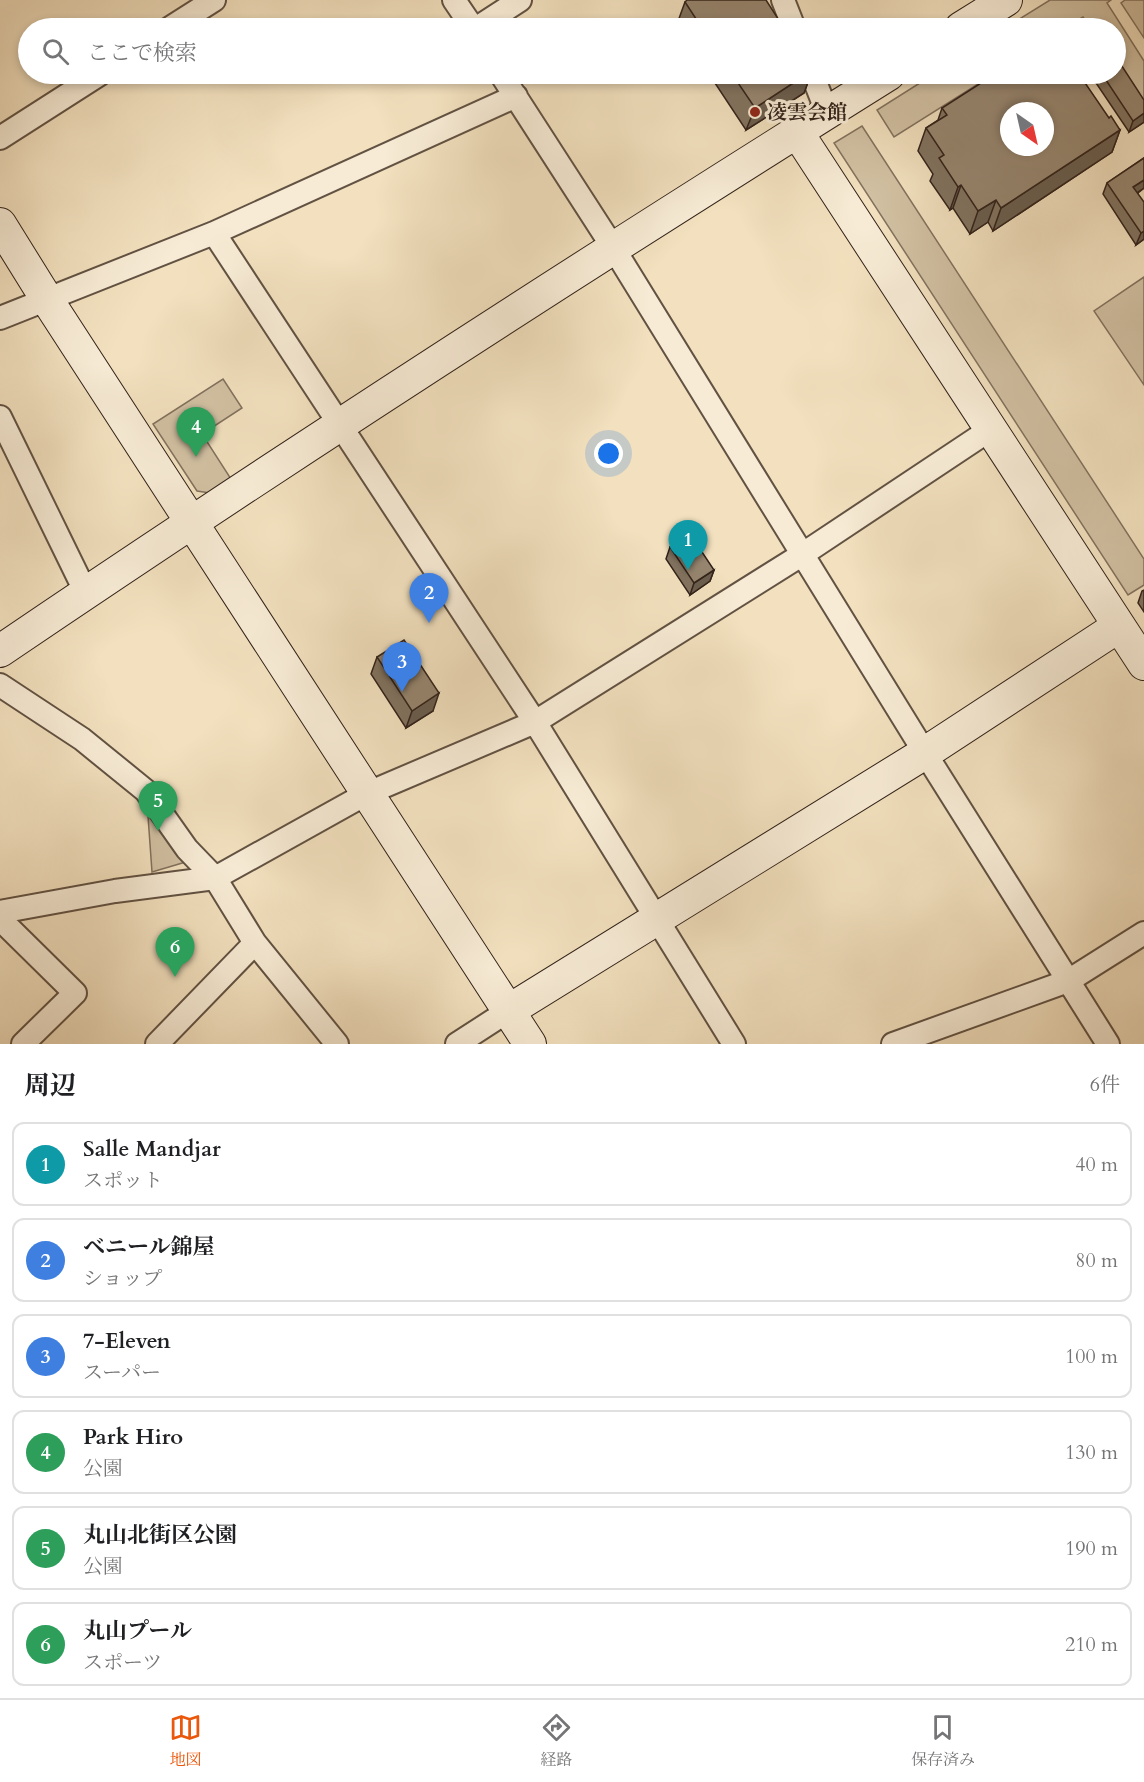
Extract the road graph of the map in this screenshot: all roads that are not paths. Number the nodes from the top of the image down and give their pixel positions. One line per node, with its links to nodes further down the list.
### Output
1 (214, 0): 6 (street)
2 (454, 0): 7 (street)
3 (520, 0): 8 (street)
4 (783, 0): 9 (street)
5 (1006, 0): 10 (street)
6 (186, 18)
7 (468, 18)
8 (491, 18)
9 (790, 18)
10 (977, 18)
11 (84, 84): 18 (street)
12 (508, 84): 15 (street)
13 (816, 84): 16 (street)
14 (873, 84): 16 (street)
15 (516, 96): 20 (street); 21 (street)
16 (827, 112): 17 (street)
17 (797, 132): 21 (street); 26 (street)
18 (0, 138)
19 (0, 224): 22 (street)
20 (214, 232): 22 (street); 25 (street)
21 (614, 249): 25 (street); 28 (street)
22 (46, 298): 23 (street); 27 (street)
23 (0, 318)
24 (0, 417): 29 (street)
25 (340, 424): 27 (street); 34 (street)
26 (991, 429): 28 (street); 30 (street)
27 (191, 522): 29 (street); 36 (street)
28 (803, 554): 34 (street); 35 (street)
29 (86, 593): 31 (street)
30 (1119, 626): 32 (street); 35 (street)
31 (0, 651)
32 (1144, 664)
33 (0, 685): 37 (street)
34 (535, 722): 36 (street); 39 (street)
35 (925, 753): 39 (street); 43 (street)
36 (366, 794): 37 (street); 44 (street)
37 (215, 878): 38 (street); 42 (street)
38 (0, 912)
39 (656, 918): 44 (street); 50 (street)
40 (0, 919): 45 (street)
41 (1144, 933): 43 (street)
42 (255, 942): 46 (street); 47 (street)
43 (1068, 981): 51 (street); 52 (street)
44 (508, 1011): 48 (street); 49 (street)
45 (23, 1044)
46 (157, 1044)
47 (338, 1044)
48 (457, 1044)
49 (530, 1044)
50 (735, 1044)
51 (893, 1044)
52 (1108, 1044)

